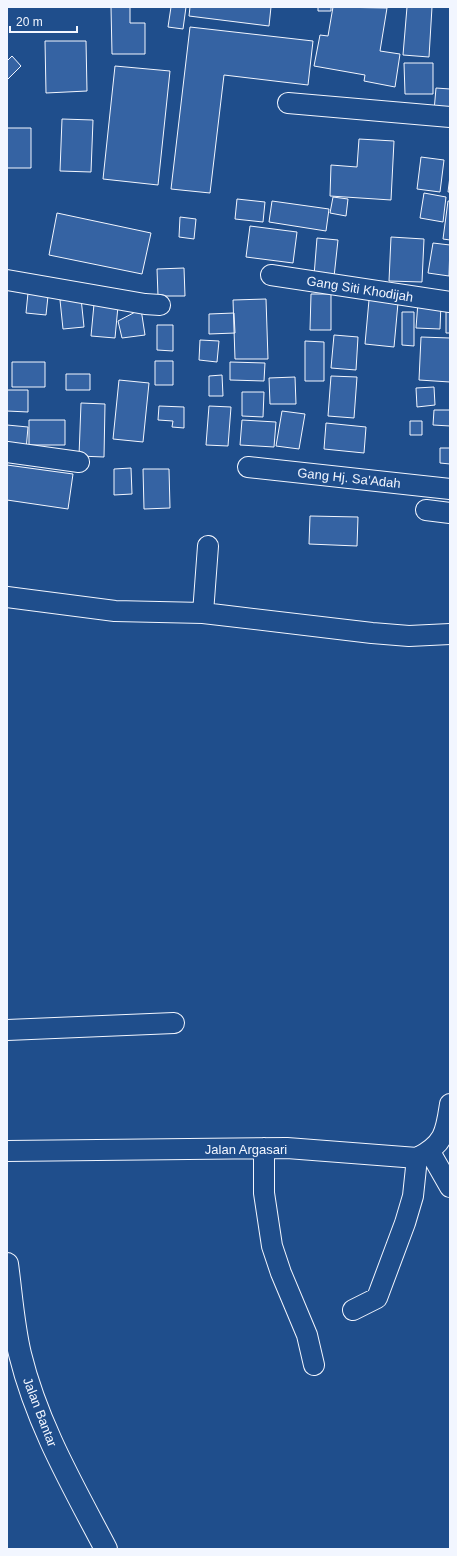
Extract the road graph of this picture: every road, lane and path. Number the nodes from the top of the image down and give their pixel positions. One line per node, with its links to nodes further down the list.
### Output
1 (288, 103): 2 (street)
2 (450, 117)
3 (271, 275): 5 (street, Gang Siti Khodijah)
4 (7, 280): 6 (street)
5 (450, 302)
6 (160, 305)
7 (7, 452): 8 (street)
8 (80, 462)
9 (248, 468): 10 (street, Gang Hj. Sa'Adah)
10 (450, 489)
11 (426, 510): 12 (street)
12 (450, 513)
13 (208, 546): 15 (street)
14 (7, 597): 15 (street)
15 (203, 613): 16 (street)
16 (450, 634)
17 (174, 1023): 18 (street)
18 (7, 1030)
19 (450, 1104): 22 (street)
20 (264, 1148): 21 (street, Jalan Argasari); 22 (street, Jalan Argasari); 26 (street)
21 (7, 1151)
22 (424, 1155): 23 (street); 25 (street)
23 (450, 1187)
24 (7, 1264): 27 (street, Jalan Bantar)
25 (353, 1310)
26 (314, 1365)
27 (106, 1549)

